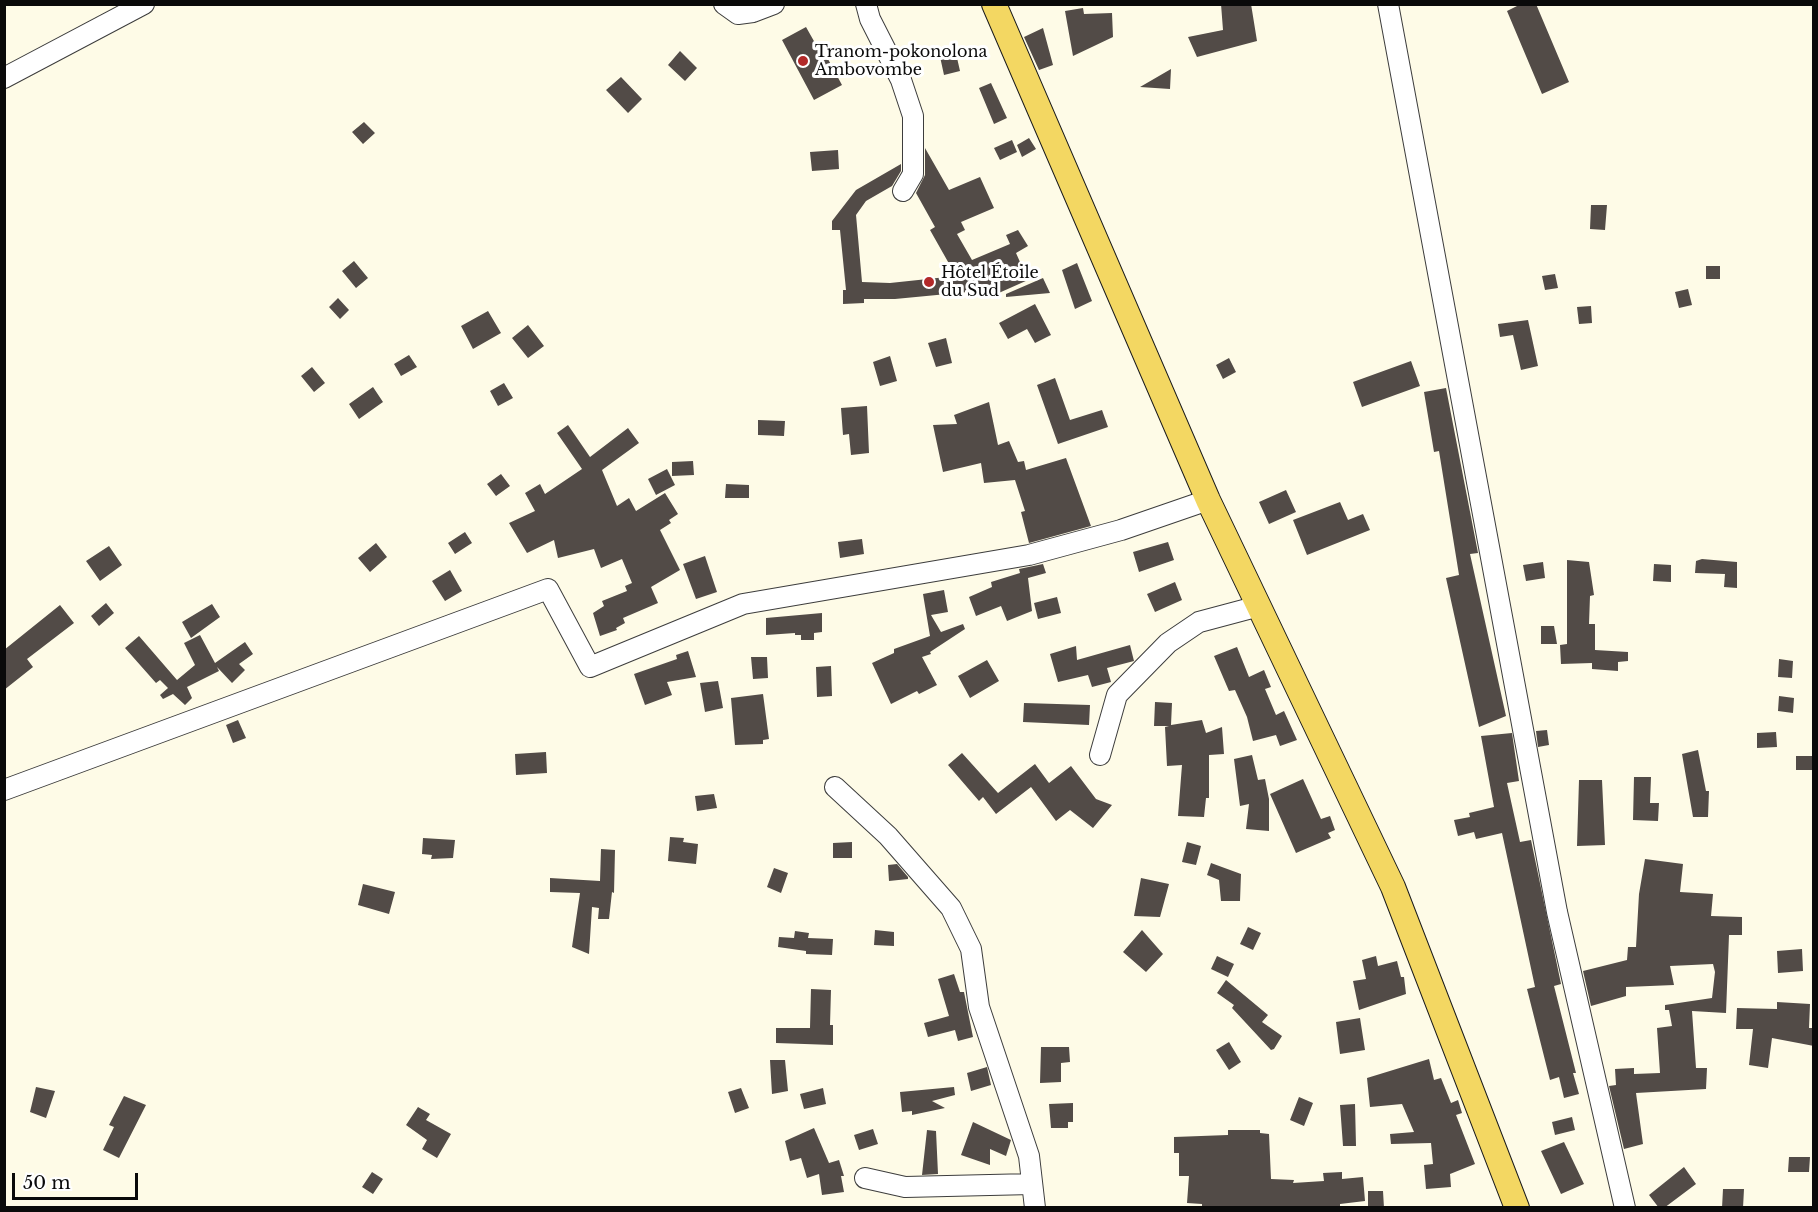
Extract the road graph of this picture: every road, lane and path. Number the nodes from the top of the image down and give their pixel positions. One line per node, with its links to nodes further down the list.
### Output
1 (144, 4): 7 (street)
2 (724, 4): 3 (street)
3 (774, 4)
4 (866, 4): 8 (street)
5 (994, 4): 9 (main road)
6 (1388, 4): 18 (street)
7 (4, 78)
8 (903, 191)
9 (1208, 500): 10 (main road); 13 (street)
10 (1259, 606): 11 (street); 17 (main road)
11 (1100, 755)
12 (835, 787): 15 (street)
13 (4, 790)
14 (865, 1178): 15 (street)
15 (1032, 1184): 16 (street)
16 (1035, 1208)
17 (1517, 1208)
18 (1625, 1208)

